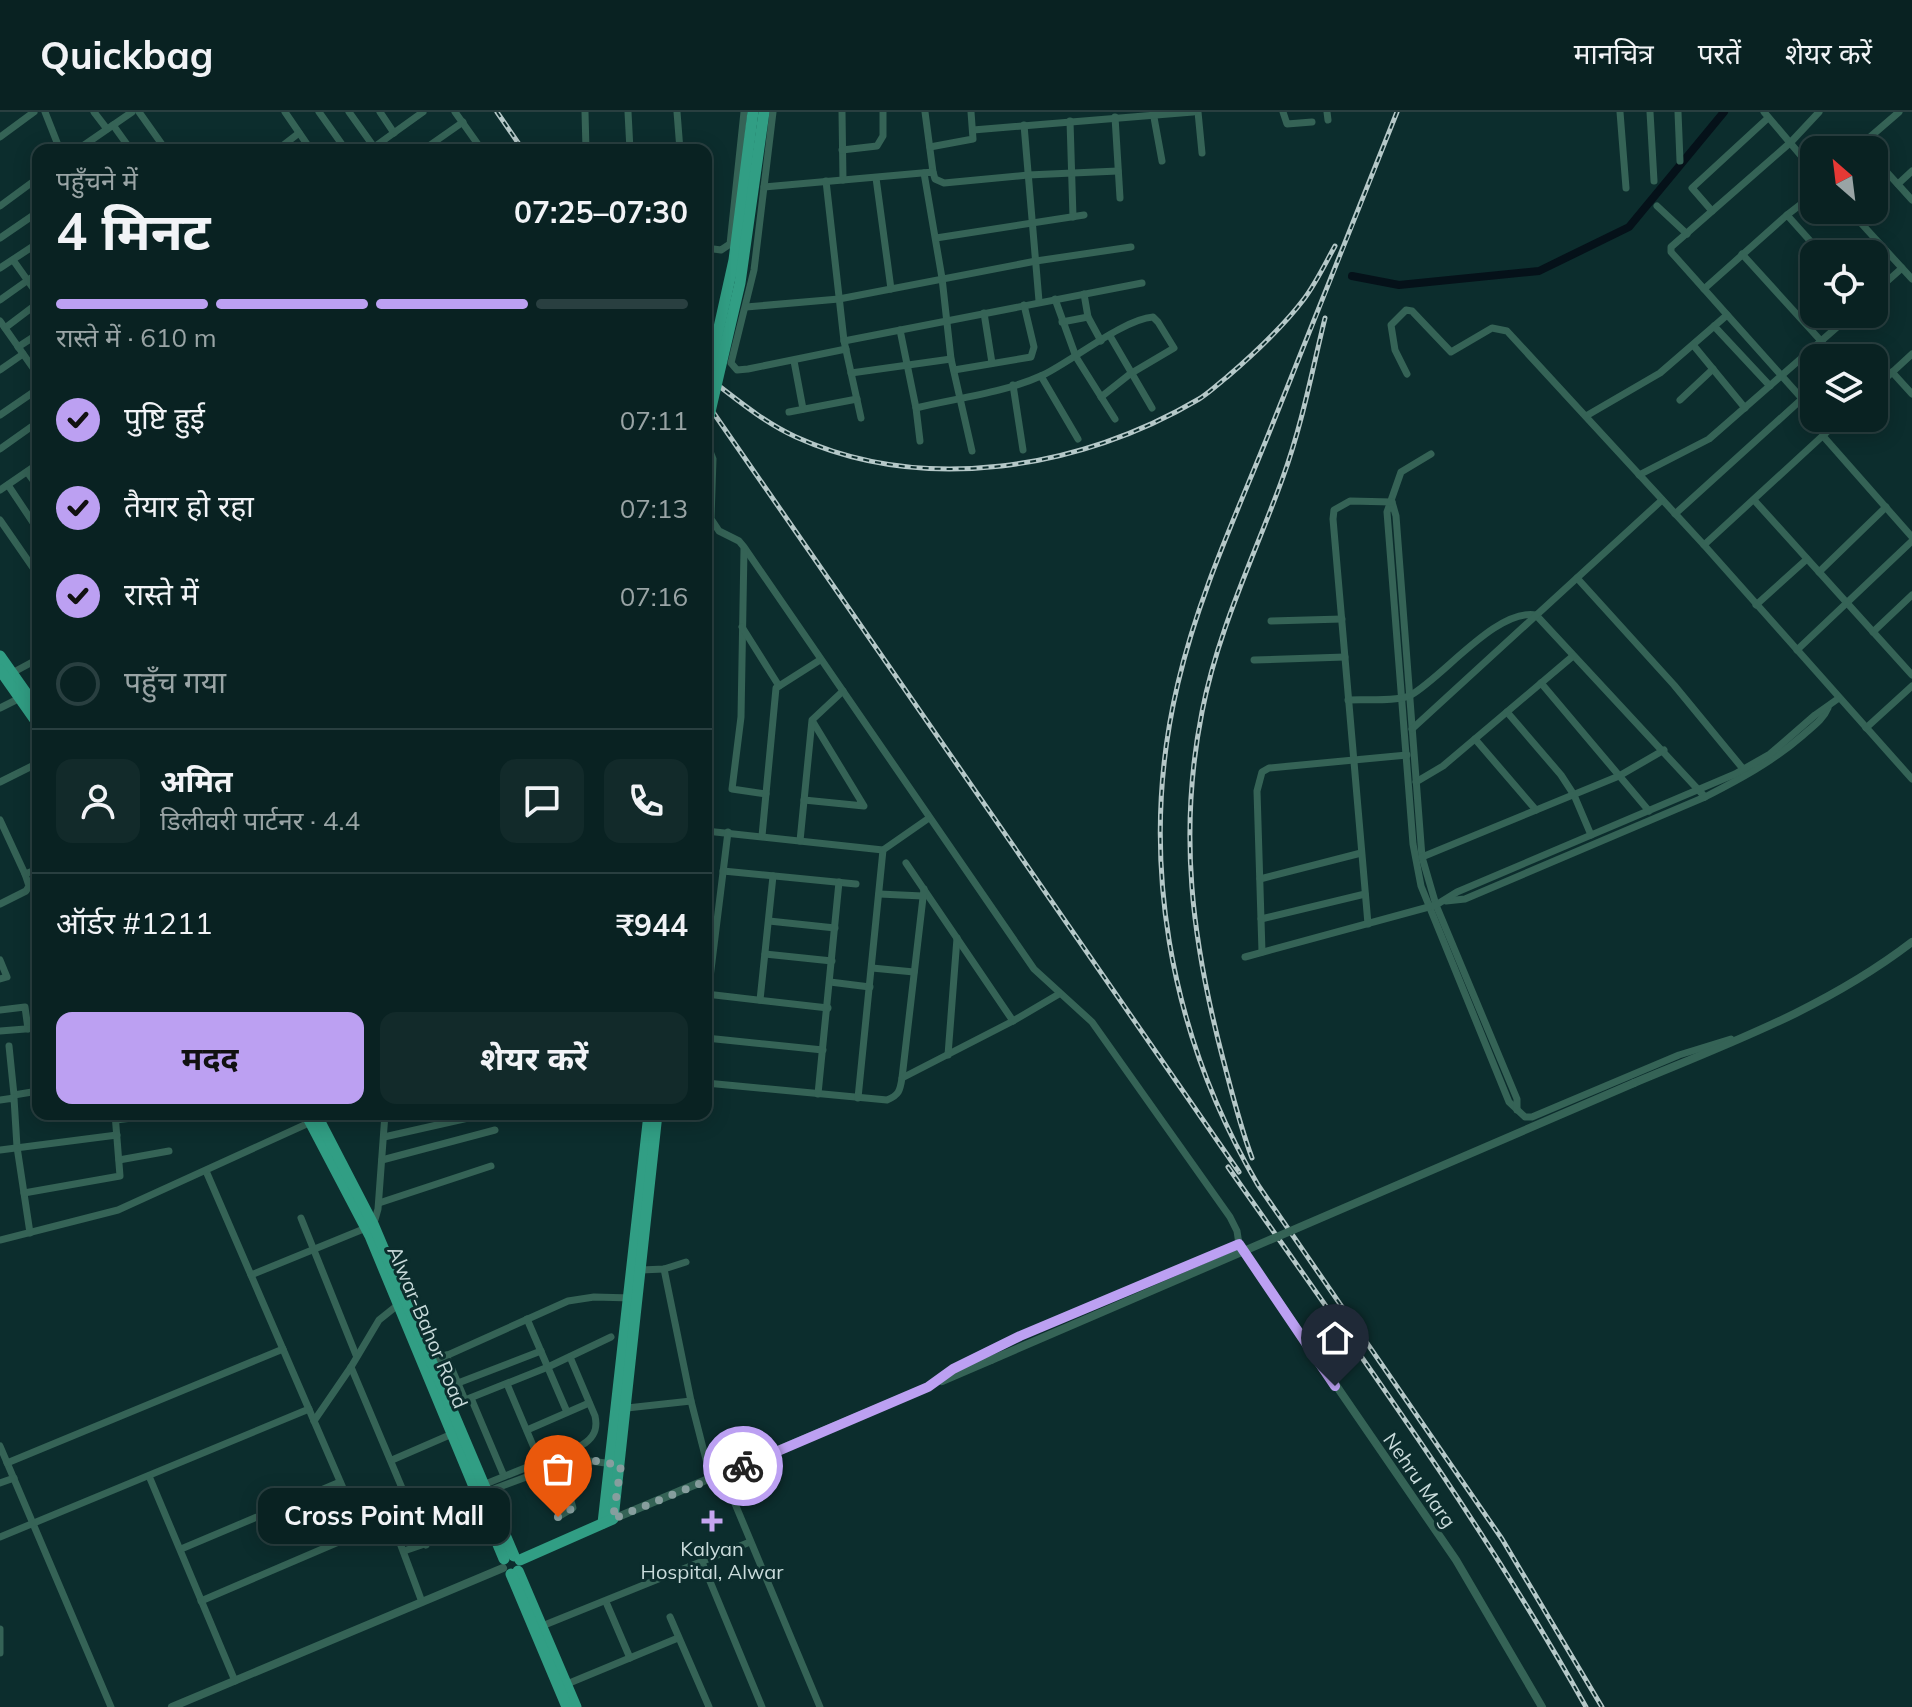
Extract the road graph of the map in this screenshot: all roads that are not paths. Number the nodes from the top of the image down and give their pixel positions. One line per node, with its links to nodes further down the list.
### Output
1 (34, 112): 42 (street)
2 (45, 112): 45 (street)
3 (94, 112): 37 (street)
4 (132, 112): 37 (street)
5 (139, 112): 49 (street)
6 (285, 112): 39 (street)
7 (319, 112): 52 (street)
8 (349, 112): 53 (street)
9 (380, 112): 40 (street)
10 (455, 112): 34 (street)
11 (585, 112): 57 (street)
12 (628, 112): 58 (street)
13 (677, 112): 59 (street)
14 (744, 112): 100 (street)
15 (753, 112): 142 (main road, bridge)
16 (764, 112): 169 (main road, bridge)
17 (773, 112): 79 (street)
18 (842, 112): 61 (street)
19 (883, 112): 61 (street)
20 (925, 112): 60 (street)
21 (971, 112): 38 (street)
22 (1195, 112): 29 (street); 62 (street)
23 (1283, 112): 35 (street)
24 (1620, 112): 80 (street)
25 (1650, 112): 76 (street)
26 (1678, 112): 65 (street)
27 (1819, 112): 44 (street)
28 (1899, 112): 41 (street)
29 (1153, 113): 32 (street); 64 (street)
30 (417, 114): 40 (street)
31 (1766, 115): 44 (street); 81 (street)
32 (1115, 117): 33 (street); 66 (street)
33 (1070, 121): 36 (street); 69 (street)
34 (463, 122): 55 (street); 56 (street)
35 (1312, 122)
36 (1024, 125): 38 (street); 71 (street)
37 (110, 127): 43 (street); 48 (street)
38 (973, 130): 60 (street)
39 (299, 133): 50 (street); 51 (street)
40 (394, 133): 54 (street)
41 (1874, 136)
42 (0, 137)
43 (90, 141): 46 (street); 47 (street)
44 (1791, 142): 63 (street); 87 (street)
45 (58, 144)
46 (86, 144)
47 (92, 144)
48 (126, 144)
49 (162, 144)
50 (285, 144)
51 (307, 144)
52 (342, 144)
53 (369, 144)
54 (379, 144)
55 (432, 144)
56 (476, 144)
57 (586, 144)
58 (630, 144)
59 (680, 144)
60 (930, 147): 68 (street)
61 (842, 150): 73 (street)
62 (1202, 153)
63 (1800, 153)
64 (1162, 161)
65 (1680, 161)
66 (1118, 171): 69 (street); 82 (street)
67 (1912, 171): 78 (street)
68 (928, 173): 71 (street); 72 (street); 96 (street)
69 (1071, 173): 71 (street); 91 (street)
70 (1888, 173): 78 (street)
71 (1028, 175): 92 (street)
72 (876, 178): 73 (street); 113 (street)
73 (843, 180): 75 (street)
74 (1683, 180): 81 (street)
75 (826, 181): 79 (street); 116 (street)
76 (1654, 181)
77 (32, 182): 85 (street)
78 (1898, 184): 83 (street)
79 (764, 187): 122 (street)
80 (1626, 188)
81 (1692, 188): 87 (street)
82 (1120, 198)
83 (1912, 200)
84 (1800, 205): 89 (street)
85 (0, 206)
86 (1657, 206): 94 (street)
87 (1712, 211): 94 (street)
88 (1084, 215): 91 (street)
89 (1787, 215): 97 (street); 101 (street)
90 (32, 216): 95 (street)
91 (1073, 217): 92 (street)
92 (1032, 221): 96 (street); 103 (street)
93 (1862, 224): 105 (street)
94 (1687, 234): 114 (street)
95 (0, 238)
96 (936, 238): 107 (street)
97 (1809, 240)
98 (32, 247): 102 (street)
99 (1131, 247): 103 (street)
100 (712, 249)
101 (1742, 254): 114 (street); 135 (street)
102 (13, 260): 104 (street); 109 (street)
103 (1036, 261): 107 (street); 119 (street)
104 (0, 268)
105 (1902, 268): 108 (street); 110 (street)
106 (32, 277): 109 (street)
107 (942, 278): 113 (street); 126 (street)
108 (1912, 279)
109 (28, 280): 112 (street); 118 (street)
110 (1888, 280)
111 (1142, 283): 115 (street)
112 (32, 286)
113 (891, 289): 116 (street)
114 (1704, 289): 124 (street)
115 (1084, 294): 117 (street); 125 (street)
116 (839, 299): 122 (street); 136 (street)
117 (1055, 299): 119 (street); 127 (street)
118 (0, 300)
119 (1039, 301): 120 (street)
120 (1024, 305): 123 (street); 145 (street)
121 (32, 307): 128 (street)
122 (746, 307): 144 (street)
123 (984, 313): 126 (street); 145 (street)
124 (1727, 315): 129 (street); 157 (street)
125 (1088, 317): 127 (street); 134 (street)
126 (945, 321): 131 (street); 143 (street)
127 (1062, 322): 140 (street)
128 (2, 325): 138 (street)
129 (1714, 326): 137 (street); 159 (street)
130 (1837, 328): 135 (street)
131 (900, 330): 136 (street); 146 (street)
132 (1110, 336): 134 (street); 153 (street); 153 (street)
133 (32, 340): 138 (street)
134 (1101, 341): 140 (street)
135 (1822, 342): 157 (street)
136 (845, 345): 144 (street); 152 (street)
137 (1694, 346): 149 (street); 176 (street)
138 (21, 350): 147 (street); 148 (street)
139 (1912, 354): 151 (street)
140 (1076, 357): 155 (street); 164 (street)
141 (0, 359): 148 (street)
142 (712, 359)
143 (951, 359): 146 (street); 150 (street)
144 (794, 361): 173 (street)
145 (992, 363): 150 (street)
146 (908, 365): 152 (street); 170 (street)
147 (32, 366)
148 (3, 368)
149 (1713, 369): 166 (street); 172 (street)
150 (954, 370): 163 (street)
151 (1892, 372): 156 (street); 161 (street)
152 (851, 373): 165 (street)
153 (1130, 374): 164 (street); 171 (street)
154 (1407, 374): 176 (street)
155 (1041, 376): 158 (street); 181 (street)
156 (1888, 376)
157 (1783, 377): 159 (street); 162 (street)
158 (1013, 385): 163 (street); 184 (street)
159 (1770, 386): 172 (street)
160 (32, 393): 175 (street)
161 (1912, 394)
162 (1800, 395)
163 (959, 397): 170 (street); 185 (street)
164 (1101, 397): 178 (street)
165 (857, 399): 173 (street); 177 (street)
166 (1680, 400)
167 (1800, 401): 198 (street)
168 (0, 402): 175 (street)
169 (712, 403)
170 (916, 408): 182 (street)
171 (1152, 408)
172 (1745, 408): 190 (street)
173 (803, 409): 174 (street)
174 (789, 412)
175 (3, 413)
176 (1586, 416): 190 (street)
177 (861, 418)
178 (1115, 419)
179 (32, 426): 183 (street)
180 (1826, 433): 195 (street); 197 (street)
181 (1078, 439)
182 (920, 441)
183 (0, 449)
184 (1023, 450)
185 (972, 451)
186 (1431, 454): 196 (street)
187 (712, 456): 193 (street)
188 (32, 468): 189 (street)
189 (27, 472): 191 (street); 192 (street)
190 (1639, 475): 194 (street)
191 (32, 479)
192 (4, 487): 201 (street)
193 (712, 489)
194 (1662, 500): 198 (street); 208 (street)
195 (1754, 500): 203 (street); 205 (street)
196 (1392, 502): 213 (street); 230 (street)
197 (1886, 507): 202 (street); 207 (street)
198 (1675, 514): 203 (street)
199 (0, 520): 206 (street)
200 (712, 521): 204 (street)
201 (32, 522)
202 (1912, 539): 210 (street)
203 (1704, 545): 211 (street)
204 (744, 547): 215 (street); 221 (street)
205 (1807, 559): 207 (street); 211 (street)
206 (32, 566)
207 (1819, 572): 210 (street)
208 (1577, 578): 212 (street); 247 (street)
209 (1912, 595): 216 (street)
210 (1846, 602): 216 (street); 217 (street)
211 (1756, 605): 217 (street)
212 (1536, 615): 219 (street); 230 (street); 241 (street)
213 (1342, 619): 214 (street); 220 (street)
214 (1271, 621)
215 (742, 627): 227 (street); 252 (street)
216 (1873, 632): 225 (street)
217 (1797, 650): 232 (street)
218 (0, 656): 224 (main road)
219 (1573, 656): 226 (street); 243 (street)
220 (1345, 657): 222 (street); 233 (street)
221 (820, 660): 227 (street); 229 (street)
222 (1254, 660)
223 (32, 661): 224 (street)
224 (6, 671): 231 (main road); 234 (main road)
225 (1912, 675)
226 (1541, 683): 237 (street); 248 (street)
227 (779, 686): 252 (street)
228 (1912, 686): 240 (street)
229 (843, 691): 239 (street); 258 (street)
230 (1406, 697): 233 (street); 241 (street); 244 (street)
231 (20, 698): 236 (street); 238 (main road)
232 (1839, 698): 235 (street); 240 (street)
233 (1348, 700): 245 (street)
234 (32, 703)
235 (1829, 707): 247 (street); 253 (street)
236 (0, 708)
237 (1507, 712): 242 (street); 254 (street)
238 (32, 715)
239 (812, 720): 255 (street); 255 (street)
240 (1866, 728): 249 (street)
241 (1412, 729): 244 (street)
242 (1475, 739): 251 (street); 256 (street)
243 (1664, 750): 248 (street); 253 (street)
244 (1410, 755): 245 (street); 251 (street); 267 (street)
245 (1353, 760): 266 (street); 273 (street)
246 (32, 766): 250 (street)
247 (1744, 770): 253 (street)
248 (1619, 776): 254 (street); 257 (street)
249 (1912, 779)
250 (0, 782)
251 (1416, 782): 267 (street)
252 (766, 794): 263 (street)
253 (1703, 794): 257 (street); 279 (street)
254 (1574, 795): 256 (street); 262 (street)
255 (804, 800): 264 (street)
256 (1536, 810): 267 (street)
257 (1649, 811): 262 (street)
258 (929, 818): 265 (street); 299 (street)
259 (0, 820): 271 (street)
260 (712, 831): 261 (street)
261 (728, 832): 263 (street); 270 (street)
262 (1591, 835): 279 (street)
263 (762, 836): 264 (street)
264 (800, 841): 265 (street)
265 (883, 850): 277 (street)
266 (1361, 853): 273 (street); 278 (street)
267 (1419, 859): 281 (street)
268 (906, 863): 276 (street)
269 (32, 871): 271 (street)
270 (723, 871): 272 (street); 290 (street)
271 (25, 874): 280 (street)
272 (773, 876): 274 (street); 283 (street)
273 (1260, 879): 282 (street)
274 (839, 882): 275 (street); 285 (street)
275 (856, 884)
276 (924, 892): 277 (street); 286 (street); 295 (street)
277 (879, 894): 294 (street)
278 (1365, 894): 282 (street); 284 (street)
279 (1446, 901): 281 (street)
280 (0, 904)
281 (1433, 906): 284 (street); 308 (street)
282 (1261, 919): 288 (street)
283 (769, 921): 285 (street); 289 (street)
284 (1368, 924): 288 (street)
285 (835, 928): 293 (street)
286 (957, 938): 304 (street); 312 (street)
287 (1912, 942): 308 (street)
288 (1262, 952): 291 (street)
289 (765, 954): 293 (street); 301 (street)
290 (712, 956)
291 (1245, 957)
292 (0, 960): 296 (street)
293 (832, 961): 297 (street)
294 (872, 968): 295 (street); 298 (street)
295 (914, 972): 313 (street)
296 (0, 979)
297 (830, 982): 298 (street); 302 (street)
298 (870, 987): 318 (street)
299 (1059, 994): 304 (street); 344 (street)
300 (712, 995): 301 (street)
301 (760, 1000): 302 (street)
302 (828, 1008): 311 (street)
303 (0, 1010): 305 (street)
304 (1013, 1021): 312 (street)
305 (28, 1029): 306 (street); 307 (street)
306 (32, 1029)
307 (0, 1031)
308 (1752, 1033): 364 (street, bridge)
309 (712, 1040): 311 (street)
310 (9, 1046): 317 (street)
311 (823, 1050): 316 (street)
312 (948, 1055): 313 (street)
313 (902, 1078): 318 (street)
314 (712, 1084): 316 (street)
315 (32, 1092): 317 (street)
316 (818, 1094): 318 (street)
317 (14, 1096): 319 (street); 330 (street)
318 (858, 1098)
319 (0, 1100)
320 (116, 1120): 328 (street)
321 (305, 1120): 336 (street)
322 (313, 1120): 341 (main road, Alwar-Bahor Road)
323 (385, 1120): 329 (street)
324 (459, 1120): 329 (street)
325 (649, 1120): 338 (main road)
326 (656, 1120): 338 (main road)
327 (495, 1130): 334 (street)
328 (117, 1135): 330 (street); 333 (street)
329 (384, 1137): 334 (street)
330 (17, 1147): 331 (street); 337 (street)
331 (0, 1150)
332 (169, 1151): 333 (street)
333 (119, 1160): 337 (street)
334 (382, 1160): 339 (street)
335 (491, 1166): 339 (street)
336 (206, 1171): 342 (street); 349 (street)
337 (24, 1193): 342 (street)
338 (644, 1200): 348 (main road); 350 (main road)
339 (379, 1203): 341 (street)
340 (301, 1218): 345 (street)
341 (370, 1226): 345 (street); 351 (main road, Alwar-Bahor Road); 359 (main road, Alwar-Bahor Road)
342 (30, 1233): 343 (street)
343 (0, 1240)
344 (1239, 1244): 364 (street); 418 (street, Nehru Marg)
345 (313, 1250): 349 (street); 356 (street)
346 (686, 1262): 347 (street)
347 (664, 1269): 348 (street); 366 (street)
348 (641, 1270): 350 (main road)
349 (251, 1275): 354 (street)
350 (633, 1298): 352 (street); 368 (main road); 379 (main road)
351 (399, 1304): 356 (street); 359 (main road, Alwar-Bahor Road)
352 (527, 1319): 355 (street); 357 (street)
353 (611, 1337): 358 (street)
354 (283, 1349): 369 (street); 377 (street)
355 (541, 1351): 361 (street); 362 (street)
356 (356, 1355): 360 (street)
357 (446, 1355): 359 (street); 362 (street)
358 (570, 1357): 361 (street); 367 (street)
359 (428, 1364): 373 (main road, Alwar-Bahor Road); 387 (main road, Alwar-Bahor Road)
360 (351, 1367): 371 (street); 375 (street)
361 (548, 1367): 363 (street); 370 (street)
362 (458, 1383): 365 (street)
363 (507, 1384): 365 (street); 372 (street)
364 (928, 1387): 380 (street)
365 (471, 1398): 382 (street)
366 (691, 1401): 368 (street); 384 (street)
367 (589, 1403): 370 (street); 376 (street)
368 (627, 1408): 379 (main road)
369 (309, 1409): 371 (street); 381 (street)
370 (567, 1412): 372 (street)
371 (314, 1421): 385 (street)
372 (527, 1430): 376 (street)
373 (452, 1434): 375 (street); 390 (main road, Alwar-Bahor Road)
374 (0, 1446): 377 (street)
375 (392, 1460): 395 (street)
376 (540, 1462): 382 (street)
377 (7, 1463): 383 (street)
378 (560, 1463): 379 (street); 387 (street); 388 (street)
379 (616, 1464): 389 (main road)
380 (723, 1475): 384 (street); 394 (street)
381 (149, 1476): 391 (street); 396 (street)
382 (504, 1476): 387 (street)
383 (14, 1478): 386 (street); 391 (street)
384 (711, 1479): 389 (street)
385 (340, 1482): 392 (street); 396 (street)
386 (0, 1483)
387 (484, 1489): 399 (main road, Alwar-Bahor Road)
388 (558, 1517)
389 (608, 1521): 399 (main road)
390 (489, 1522): 395 (street); 399 (main road, Alwar-Bahor Road)
391 (34, 1524): 393 (street); 411 (street)
392 (362, 1532): 397 (street); 400 (street)
393 (0, 1537)
394 (750, 1542): 398 (street); 417 (street)
395 (426, 1545): 397 (street)
396 (181, 1549): 400 (street)
397 (404, 1551): 401 (street)
398 (702, 1562): 402 (street); 416 (street)
399 (512, 1565): 401 (street); 404 (main road); 413 (main road)
400 (201, 1601): 409 (street)
401 (422, 1602): 409 (street)
402 (606, 1602): 404 (street); 408 (street)
403 (670, 1617): 406 (street)
404 (542, 1626): 410 (main road)
405 (0, 1629): 407 (street)
406 (678, 1638): 408 (street); 415 (street)
407 (0, 1653)
408 (630, 1658): 410 (street)
409 (235, 1681): 412 (street)
410 (567, 1684): 414 (main road)
411 (111, 1707)
412 (172, 1707)
413 (567, 1707)
414 (576, 1707)
415 (709, 1707)
416 (762, 1707)
417 (820, 1707)
418 (1542, 1707)

